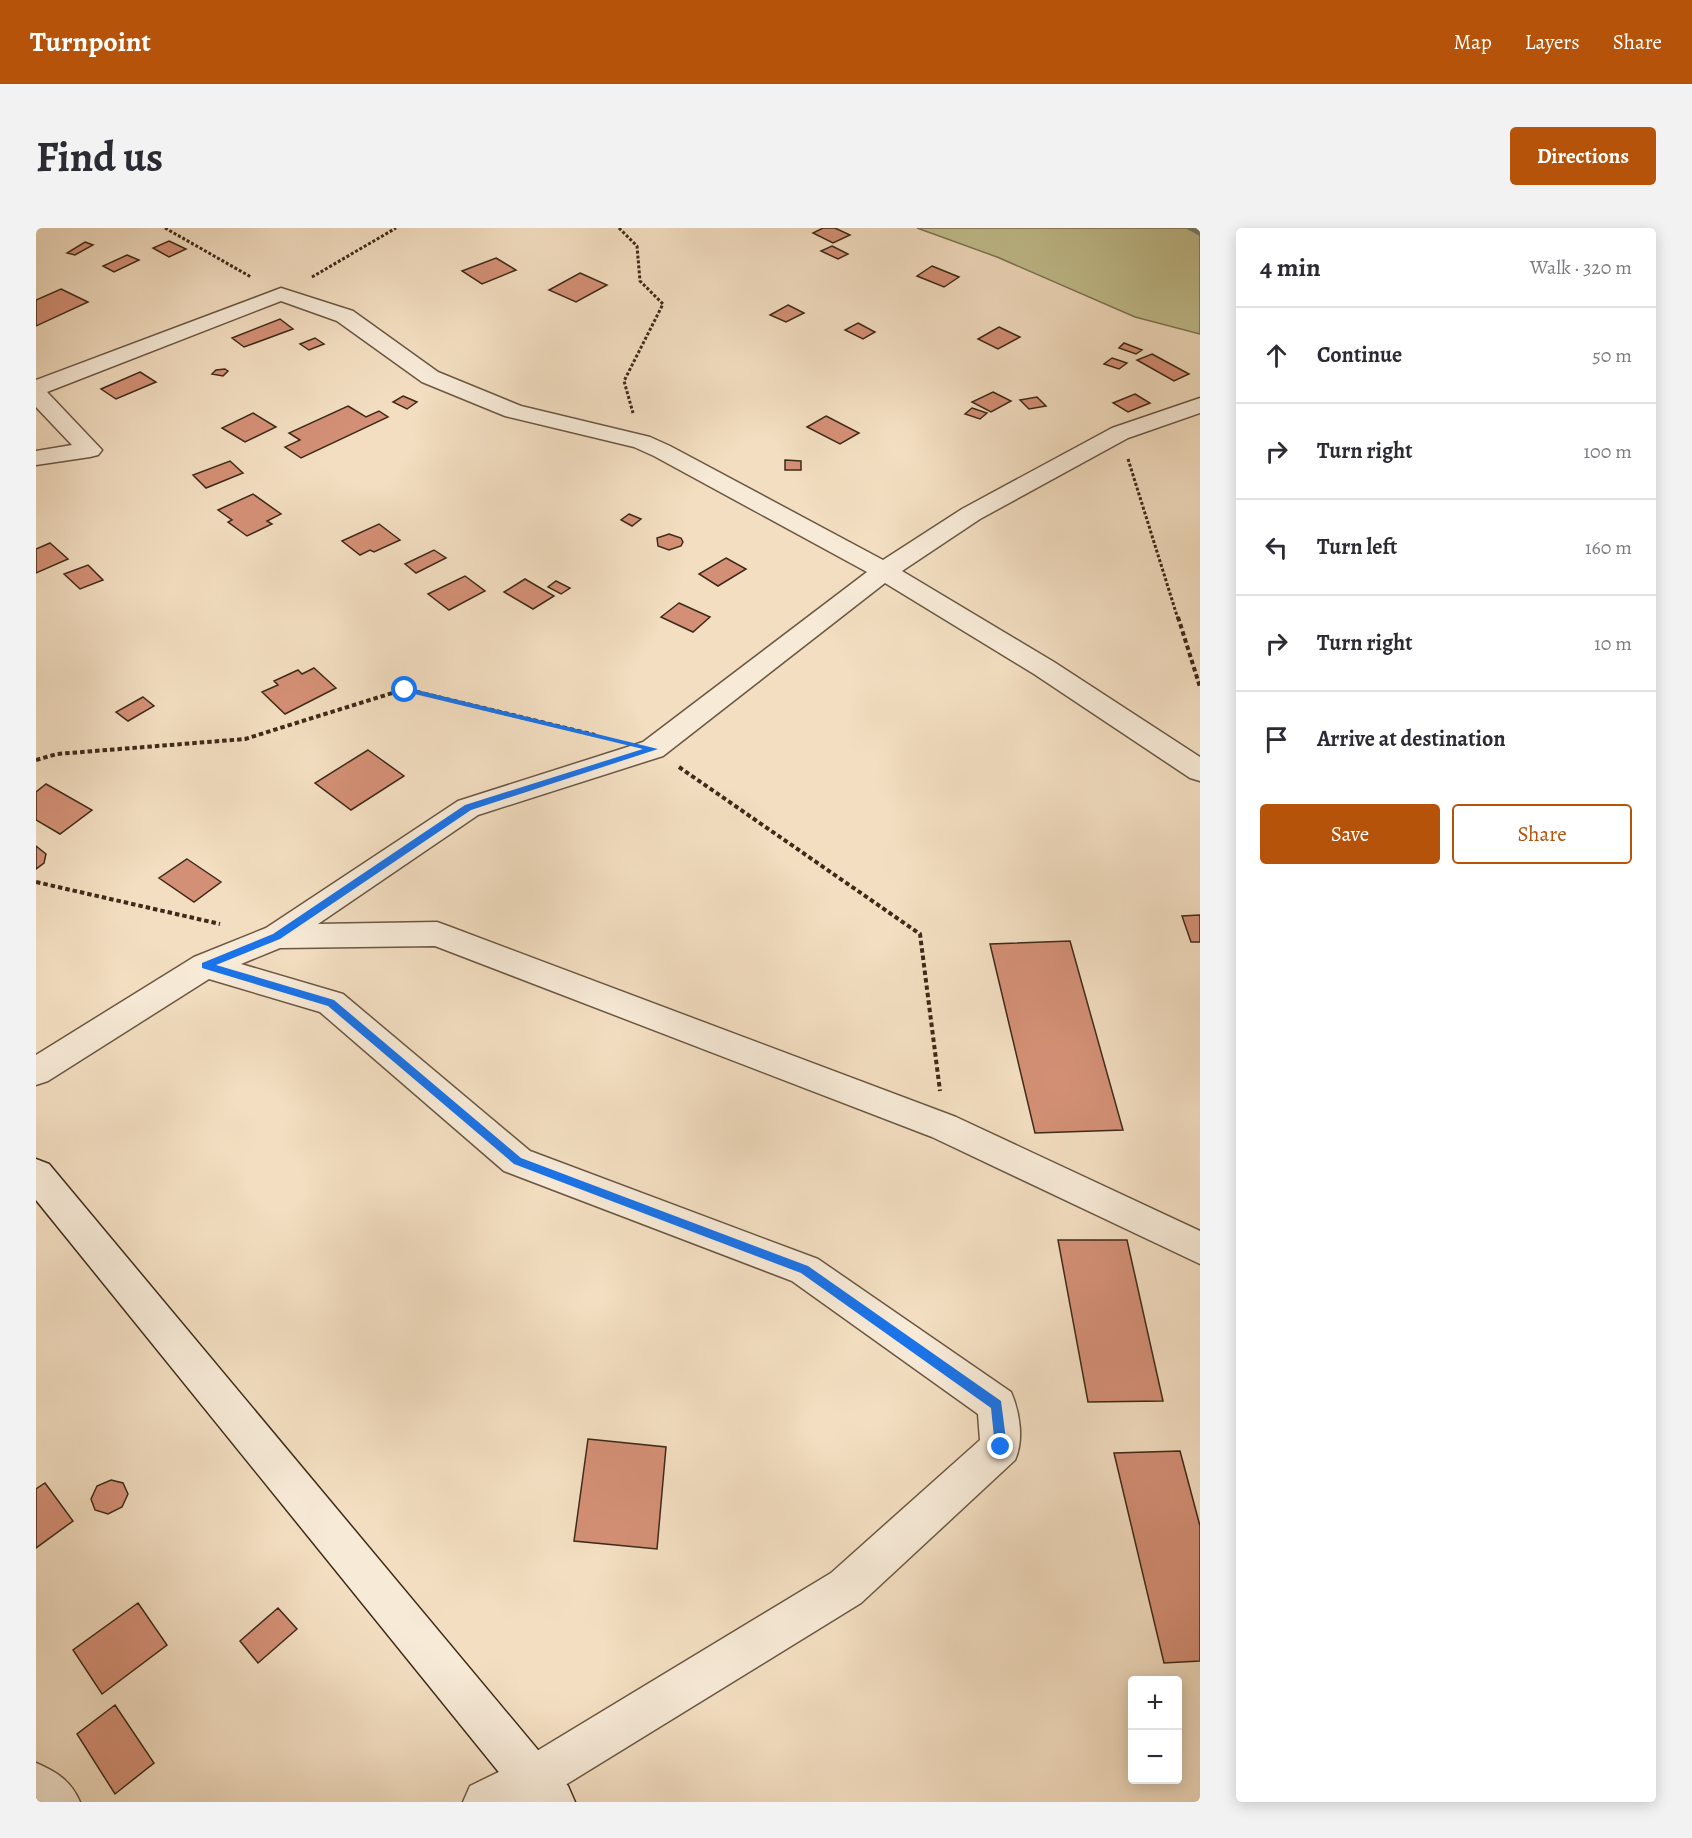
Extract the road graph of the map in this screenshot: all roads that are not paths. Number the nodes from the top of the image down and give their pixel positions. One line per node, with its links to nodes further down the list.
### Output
1 (36, 388): 5 (street)
2 (36, 394): 4 (street)
3 (1200, 405): 5 (street)
4 (36, 458)
5 (884, 571): 6 (street); 7 (street)
6 (1200, 771)
7 (277, 936): 8 (street); 11 (street)
8 (205, 966): 9 (street); 13 (street)
9 (36, 1072)
10 (36, 1174): 13 (street)
11 (1200, 1248)
12 (36, 1786): 14 (street)
13 (543, 1790): 15 (street)
14 (57, 1802)
15 (486, 1802)

